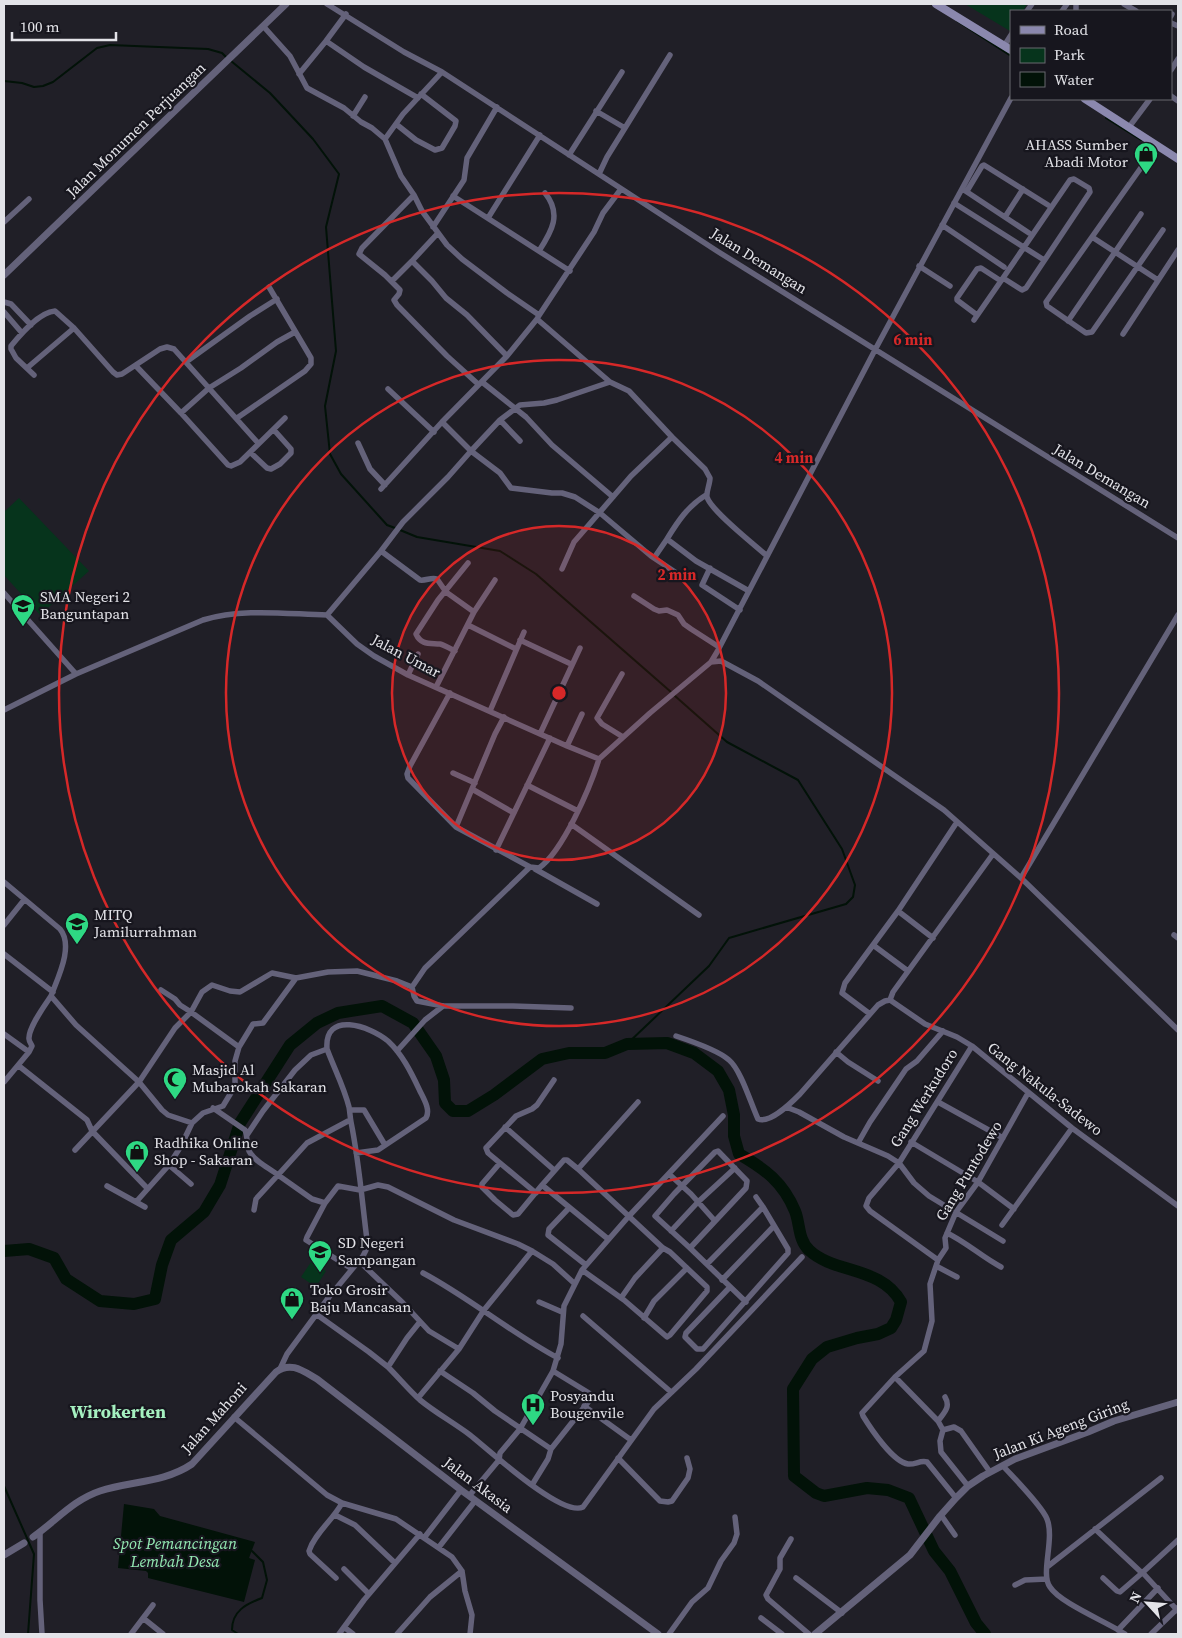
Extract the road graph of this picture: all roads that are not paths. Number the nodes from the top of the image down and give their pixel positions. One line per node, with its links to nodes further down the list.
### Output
1 (286, 4): 5 (street, Jalan Monumen Perjuangan)
2 (327, 4): 4 (street, Jalan Demangan)
3 (936, 4): 7 (main road)
4 (346, 14): 6 (street); 9 (street, Jalan Demangan)
5 (264, 27): 11 (street); 58 (street, Jalan Monumen Perjuangan)
6 (326, 40): 11 (street); 12 (street)
7 (1007, 48)
8 (670, 55): 22 (street)
9 (442, 72): 12 (street); 17 (street, Jalan Demangan)
10 (622, 72): 18 (street)
11 (299, 74): 19 (street)
12 (419, 96): 20 (street); 20 (street)
13 (365, 97): 19 (street)
14 (1010, 100): 31 (street)
15 (1087, 100): 21 (main road)
16 (1149, 100): 21 (street)
17 (497, 107): 23 (street, Jalan Demangan); 34 (street)
18 (596, 111): 22 (street); 26 (street)
19 (353, 116): 24 (street)
20 (396, 124): 24 (street)
21 (1130, 127): 25 (main road)
22 (625, 128): 28 (street)
23 (540, 135): 26 (street, Jalan Demangan); 40 (street)
24 (385, 140): 33 (street)
25 (1157, 145): 27 (main road); 47 (street)
26 (569, 155): 28 (street, Jalan Demangan)
27 (1178, 159)
28 (599, 174): 29 (street, Jalan Demangan)
29 (621, 189): 57 (street); 74 (street, Jalan Demangan)
30 (1022, 189): 31 (street); 37 (street); 39 (street)
31 (965, 190): 36 (street); 39 (street)
32 (545, 193): 50 (street)
33 (414, 195): 43 (street); 61 (street)
34 (453, 196): 40 (street); 43 (street)
35 (29, 199): 41 (street)
36 (954, 203): 42 (street); 48 (street)
37 (1048, 205)
38 (1141, 214): 51 (street)
39 (1005, 216): 46 (street)
40 (488, 218): 50 (street)
41 (4, 222)
42 (942, 225): 54 (street); 55 (street)
43 (433, 227): 45 (street)
44 (1163, 230): 56 (street)
45 (438, 233): 53 (street); 67 (street)
46 (1029, 233)
47 (1092, 237): 51 (street); 68 (street)
48 (1024, 247): 52 (street); 52 (street); 59 (street)
49 (1178, 250): 60 (street)
50 (539, 251): 57 (street)
51 (1116, 253): 56 (street); 68 (street)
52 (1044, 260): 59 (street)
53 (412, 261): 61 (street); 75 (street)
54 (919, 266): 62 (street); 74 (street)
55 (1004, 267)
56 (1138, 267): 60 (street); 68 (street)
57 (570, 271): 67 (street)
58 (4, 275)
59 (1002, 280): 59 (street)
60 (1158, 280): 73 (street)
61 (392, 281): 81 (street)
62 (950, 286)
63 (269, 287): 64 (street)
64 (277, 300): 71 (street); 76 (street)
65 (4, 302): 69 (street)
66 (4, 312): 72 (street)
67 (538, 317): 75 (street); 80 (street)
68 (1068, 321)
69 (30, 325): 70 (street); 72 (street)
70 (74, 328): 77 (street); 78 (street)
71 (296, 332): 82 (street); 86 (street)
72 (22, 333): 78 (street)
73 (1123, 334)
74 (876, 348): 102 (street, Jalan Demangan); 104 (street)
75 (507, 356): 81 (street)
76 (186, 362): 77 (street); 82 (street)
77 (136, 366): 85 (street)
78 (27, 368): 79 (street)
79 (34, 375)
80 (610, 382): 84 (street); 92 (street)
81 (480, 383): 84 (street); 89 (street)
82 (209, 388): 85 (street); 86 (street)
83 (388, 388): 91 (street)
84 (515, 408): 88 (street); 99 (street)
85 (181, 413): 97 (street)
86 (237, 418): 94 (street)
87 (285, 418): 90 (street)
88 (500, 420): 93 (street); 96 (street)
89 (442, 422): 91 (street); 96 (street)
90 (274, 430): 94 (street); 97 (street)
91 (434, 432): 95 (street)
92 (672, 437): 98 (street); 99 (street)
93 (520, 441)
94 (258, 443): 97 (street)
95 (358, 443)
96 (471, 451): 100 (street); 103 (street)
97 (251, 453)
98 (706, 495): 101 (street); 104 (street)
99 (613, 497): 100 (street)
100 (600, 512): 105 (street); 108 (street)
101 (666, 538): 105 (street); 107 (street)
102 (1178, 538)
103 (381, 551): 112 (street); 118 (street)
104 (767, 556): 111 (street)
105 (654, 558): 109 (street)
106 (468, 563): 112 (street)
107 (710, 568): 111 (street); 115 (street)
108 (562, 569)
109 (675, 572)
110 (495, 580): 116 (street)
111 (749, 591): 115 (street)
112 (446, 592): 116 (street); 125 (street)
113 (4, 594): 130 (street)
114 (634, 596): 124 (street)
115 (740, 610): 124 (street)
116 (474, 612): 119 (street)
117 (1178, 615): 155 (street)
118 (327, 616): 130 (street); 132 (street, Jalan Umar)
119 (468, 625): 123 (street); 125 (street)
120 (524, 632): 121 (street)
121 (520, 640): 123 (street); 129 (street)
122 (580, 648): 129 (street)
123 (516, 649): 136 (street)
124 (718, 650): 127 (street); 128 (street)
125 (455, 651): 133 (street)
126 (418, 654): 132 (street)
127 (721, 661): 128 (street); 149 (street)
128 (710, 662): 140 (street)
129 (571, 664): 139 (street)
130 (76, 674): 135 (street)
131 (622, 674): 140 (street)
132 (408, 675): 133 (street, Jalan Umar)
133 (436, 687): 134 (street, Jalan Umar)
134 (450, 693): 136 (street, Jalan Umar); 151 (street)
135 (4, 710)
136 (490, 711): 138 (street, Jalan Umar)
137 (582, 714): 142 (street)
138 (504, 717): 139 (street, Jalan Umar); 146 (street)
139 (540, 734): 141 (street, Jalan Umar)
140 (623, 737): 143 (street)
141 (550, 738): 142 (street, Jalan Umar); 145 (street)
142 (567, 746): 143 (street, Jalan Umar)
143 (600, 759): 147 (street)
144 (453, 773): 146 (street)
145 (527, 785): 147 (street); 148 (street)
146 (473, 786): 148 (street); 151 (street)
147 (578, 811): 150 (street)
148 (514, 813): 152 (street)
149 (957, 822): 153 (street); 159 (street)
150 (571, 824): 154 (street); 160 (street)
151 (456, 827): 152 (street)
152 (496, 850): 154 (street)
153 (993, 854): 155 (street); 162 (street)
154 (532, 868): 158 (street); 167 (street)
155 (1021, 878): 175 (street)
156 (4, 882): 157 (street)
157 (24, 900): 161 (street); 169 (street)
158 (597, 904)
159 (898, 911): 162 (street); 163 (street)
160 (699, 915)
161 (4, 924)
162 (933, 938): 165 (street)
163 (873, 945): 165 (street); 174 (street)
164 (4, 954): 169 (street)
165 (908, 971): 170 (street)
166 (296, 978): 167 (street); 173 (street); 180 (street)
167 (412, 987): 171 (street)
168 (161, 990): 173 (street)
169 (52, 994): 183 (street); 188 (street)
170 (890, 1000): 174 (street); 176 (street, Gang Nakula-Sadewo)
171 (443, 1006): 172 (street); 182 (street)
172 (571, 1008)
173 (191, 1012): 180 (street); 188 (street)
174 (870, 1014): 184 (street)
175 (1178, 1030)
176 (943, 1031): 179 (street, Gang Nakula-Sadewo); 205 (street)
177 (4, 1034): 183 (street)
178 (676, 1036): 193 (street)
179 (972, 1046): 190 (street, Gang Nakula-Sadewo); 192 (street, Gang Werkudoro)
180 (239, 1047): 194 (street)
181 (327, 1049): 182 (street); 195 (street); 202 (street)
182 (397, 1051): 206 (street)
183 (29, 1052): 185 (street)
184 (836, 1052): 189 (street); 193 (street)
185 (19, 1066): 187 (street); 201 (street)
186 (554, 1080): 199 (street)
187 (4, 1082)
188 (139, 1082): 198 (street); 201 (street)
189 (878, 1082)
190 (1028, 1093): 200 (street, Gang Nakula-Sadewo); 203 (street, Gang Puntodewo)
191 (638, 1102): 213 (street)
192 (938, 1102): 203 (street); 204 (street, Gang Werkudoro)
193 (786, 1107): 205 (street)
194 (213, 1108): 198 (street); 202 (street)
195 (350, 1110): 197 (street); 206 (street)
196 (723, 1116): 215 (street)
197 (350, 1120): 208 (street); 216 (street)
198 (192, 1123): 211 (street)
199 (505, 1127): 209 (street); 214 (street)
200 (1072, 1128): 229 (street, Gang Nakula-Sadewo); 234 (street)
201 (92, 1131): 207 (street); 222 (street)
202 (247, 1135): 216 (street)
203 (1003, 1138): 217 (street, Gang Puntodewo)
204 (911, 1142): 210 (street, Gang Werkudoro); 217 (street)
205 (858, 1143): 210 (street)
206 (385, 1145): 208 (street)
207 (76, 1150)
208 (356, 1153): 223 (street)
209 (500, 1163): 224 (street); 224 (street)
210 (898, 1163): 235 (street); 249 (street)
211 (168, 1165): 218 (street); 222 (street)
212 (735, 1168): 221 (street); 227 (street); 237 (street)
213 (578, 1169): 214 (street); 236 (street)
214 (554, 1170): 220 (street)
215 (669, 1174): 221 (street); 236 (street)
216 (278, 1175): 228 (street); 233 (street)
217 (978, 1182): 234 (street); 235 (street, Gang Puntodewo)
218 (191, 1184)
219 (107, 1186): 226 (street)
220 (542, 1186): 224 (street); 232 (street)
221 (682, 1186): 227 (street); 240 (street)
222 (147, 1188): 226 (street)
223 (360, 1190): 228 (street); 246 (street); 248 (street)
224 (536, 1193)
225 (756, 1197): 231 (street)
226 (136, 1202): 230 (street)
227 (698, 1202): 237 (street); 240 (street)
228 (324, 1203): 254 (street)
229 (1178, 1206)
230 (146, 1207)
231 (763, 1207): 238 (street); 250 (street)
232 (569, 1208): 242 (street); 252 (street)
233 (254, 1210)
234 (1014, 1210): 239 (street)
235 (956, 1212): 241 (street, Gang Puntodewo); 243 (street)
236 (629, 1216): 242 (street); 244 (street)
237 (715, 1221): 245 (street)
238 (774, 1226): 257 (street); 262 (street)
239 (1002, 1226)
240 (672, 1231): 245 (street)
241 (947, 1233): 249 (street, Gang Puntodewo); 251 (street)
242 (608, 1239): 252 (street)
243 (1003, 1241)
244 (663, 1248): 253 (street); 260 (street)
245 (690, 1248): 250 (street)
246 (532, 1251): 258 (street); 263 (street)
247 (802, 1257): 276 (street)
248 (359, 1261): 254 (street); 268 (street)
249 (937, 1263): 256 (street); 275 (street, Gang Puntodewo)
250 (707, 1264): 257 (street)
251 (1001, 1267)
252 (584, 1268): 258 (street); 260 (street)
253 (687, 1268): 267 (street); 267 (street)
254 (352, 1269): 265 (street)
255 (423, 1273): 263 (street)
256 (957, 1277)
257 (722, 1280): 259 (street)
258 (575, 1284): 264 (street)
259 (730, 1288): 262 (street); 262 (street)
260 (621, 1298): 267 (street)
261 (538, 1302): 264 (street)
262 (746, 1302)
263 (484, 1310): 269 (street); 270 (street)
264 (562, 1312): 270 (street)
265 (316, 1314): 271 (street); 272 (street)
266 (583, 1316): 276 (street)
267 (644, 1318)
268 (420, 1323): 269 (street); 271 (street)
269 (459, 1349): 273 (street)
270 (558, 1358): 274 (street)
271 (388, 1368): 278 (street)
272 (280, 1369): 281 (street, Jalan Mahoni); 295 (street, Jalan Akasia)
273 (440, 1371): 278 (street); 283 (street)
274 (553, 1371): 280 (street); 283 (street)
275 (895, 1377): 282 (street); 296 (street, Gang Puntodewo)
276 (671, 1392): 285 (street)
277 (945, 1397): 282 (street)
278 (418, 1398): 289 (street)
279 (1178, 1402): 290 (street, Jalan Ki Ageng Giring)
280 (584, 1406): 285 (street); 286 (street)
281 (234, 1417): 298 (street); 303 (street, Jalan Mahoni)
282 (938, 1421): 284 (street)
283 (520, 1429): 286 (street); 289 (street)
284 (943, 1430): 291 (street); 294 (street)
285 (631, 1440): 287 (street)
286 (551, 1449): 293 (street)
287 (618, 1458): 288 (street); 293 (street)
288 (687, 1458)
289 (499, 1460): 293 (street); 297 (street)
290 (1003, 1466): 291 (street, Jalan Ki Ageng Giring); 312 (street)
291 (990, 1472): 294 (street, Jalan Ki Ageng Giring)
292 (1161, 1478): 302 (street)
293 (532, 1485)
294 (968, 1486): 296 (street, Jalan Ki Ageng Giring)
295 (461, 1490): 297 (street, Jalan Akasia); 305 (street)
296 (956, 1498): 300 (street, Jalan Ki Ageng Giring)
297 (472, 1499): 309 (street); 331 (street, Jalan Akasia)
298 (342, 1503): 299 (street); 305 (street)
299 (335, 1515): 311 (street); 316 (street)
300 (940, 1516): 304 (street); 325 (street, Jalan Ki Ageng Giring)
301 (735, 1517): 338 (street)
302 (1095, 1529): 312 (street); 315 (street)
303 (36, 1534): 308 (street, Jalan Mahoni); 332 (street)
304 (955, 1535)
305 (422, 1536): 309 (street); 311 (street)
306 (791, 1539): 340 (street)
307 (1178, 1540): 315 (street)
308 (24, 1543): 310 (street, Jalan Mahoni)
309 (438, 1547): 314 (street)
310 (4, 1555)
311 (395, 1563): 322 (street)
312 (1047, 1567): 319 (street)
313 (344, 1569): 322 (street)
314 (462, 1571): 330 (street); 337 (street)
315 (1142, 1573): 318 (street); 321 (street)
316 (336, 1578)
317 (796, 1578): 325 (street)
318 (1103, 1578)
319 (1047, 1579): 320 (street); 329 (street)
320 (1015, 1584)
321 (1158, 1588): 324 (street); 329 (street)
322 (369, 1594): 328 (street)
323 (153, 1605): 326 (street)
324 (1178, 1609): 343 (street)
325 (842, 1612): 341 (street, Jalan Ki Ageng Giring)
326 (143, 1618): 333 (street); 334 (street)
327 (761, 1618): 339 (street)
328 (344, 1627): 335 (street); 336 (street)
329 (1118, 1630): 342 (street)
330 (473, 1633)
331 (655, 1633)
332 (42, 1634)
333 (131, 1634)
334 (163, 1634)
335 (339, 1634)
336 (353, 1634)
337 (397, 1634)
338 (669, 1634)
339 (782, 1634)
340 (809, 1634)
341 (815, 1634)
342 (1125, 1634)
343 (1151, 1634)

